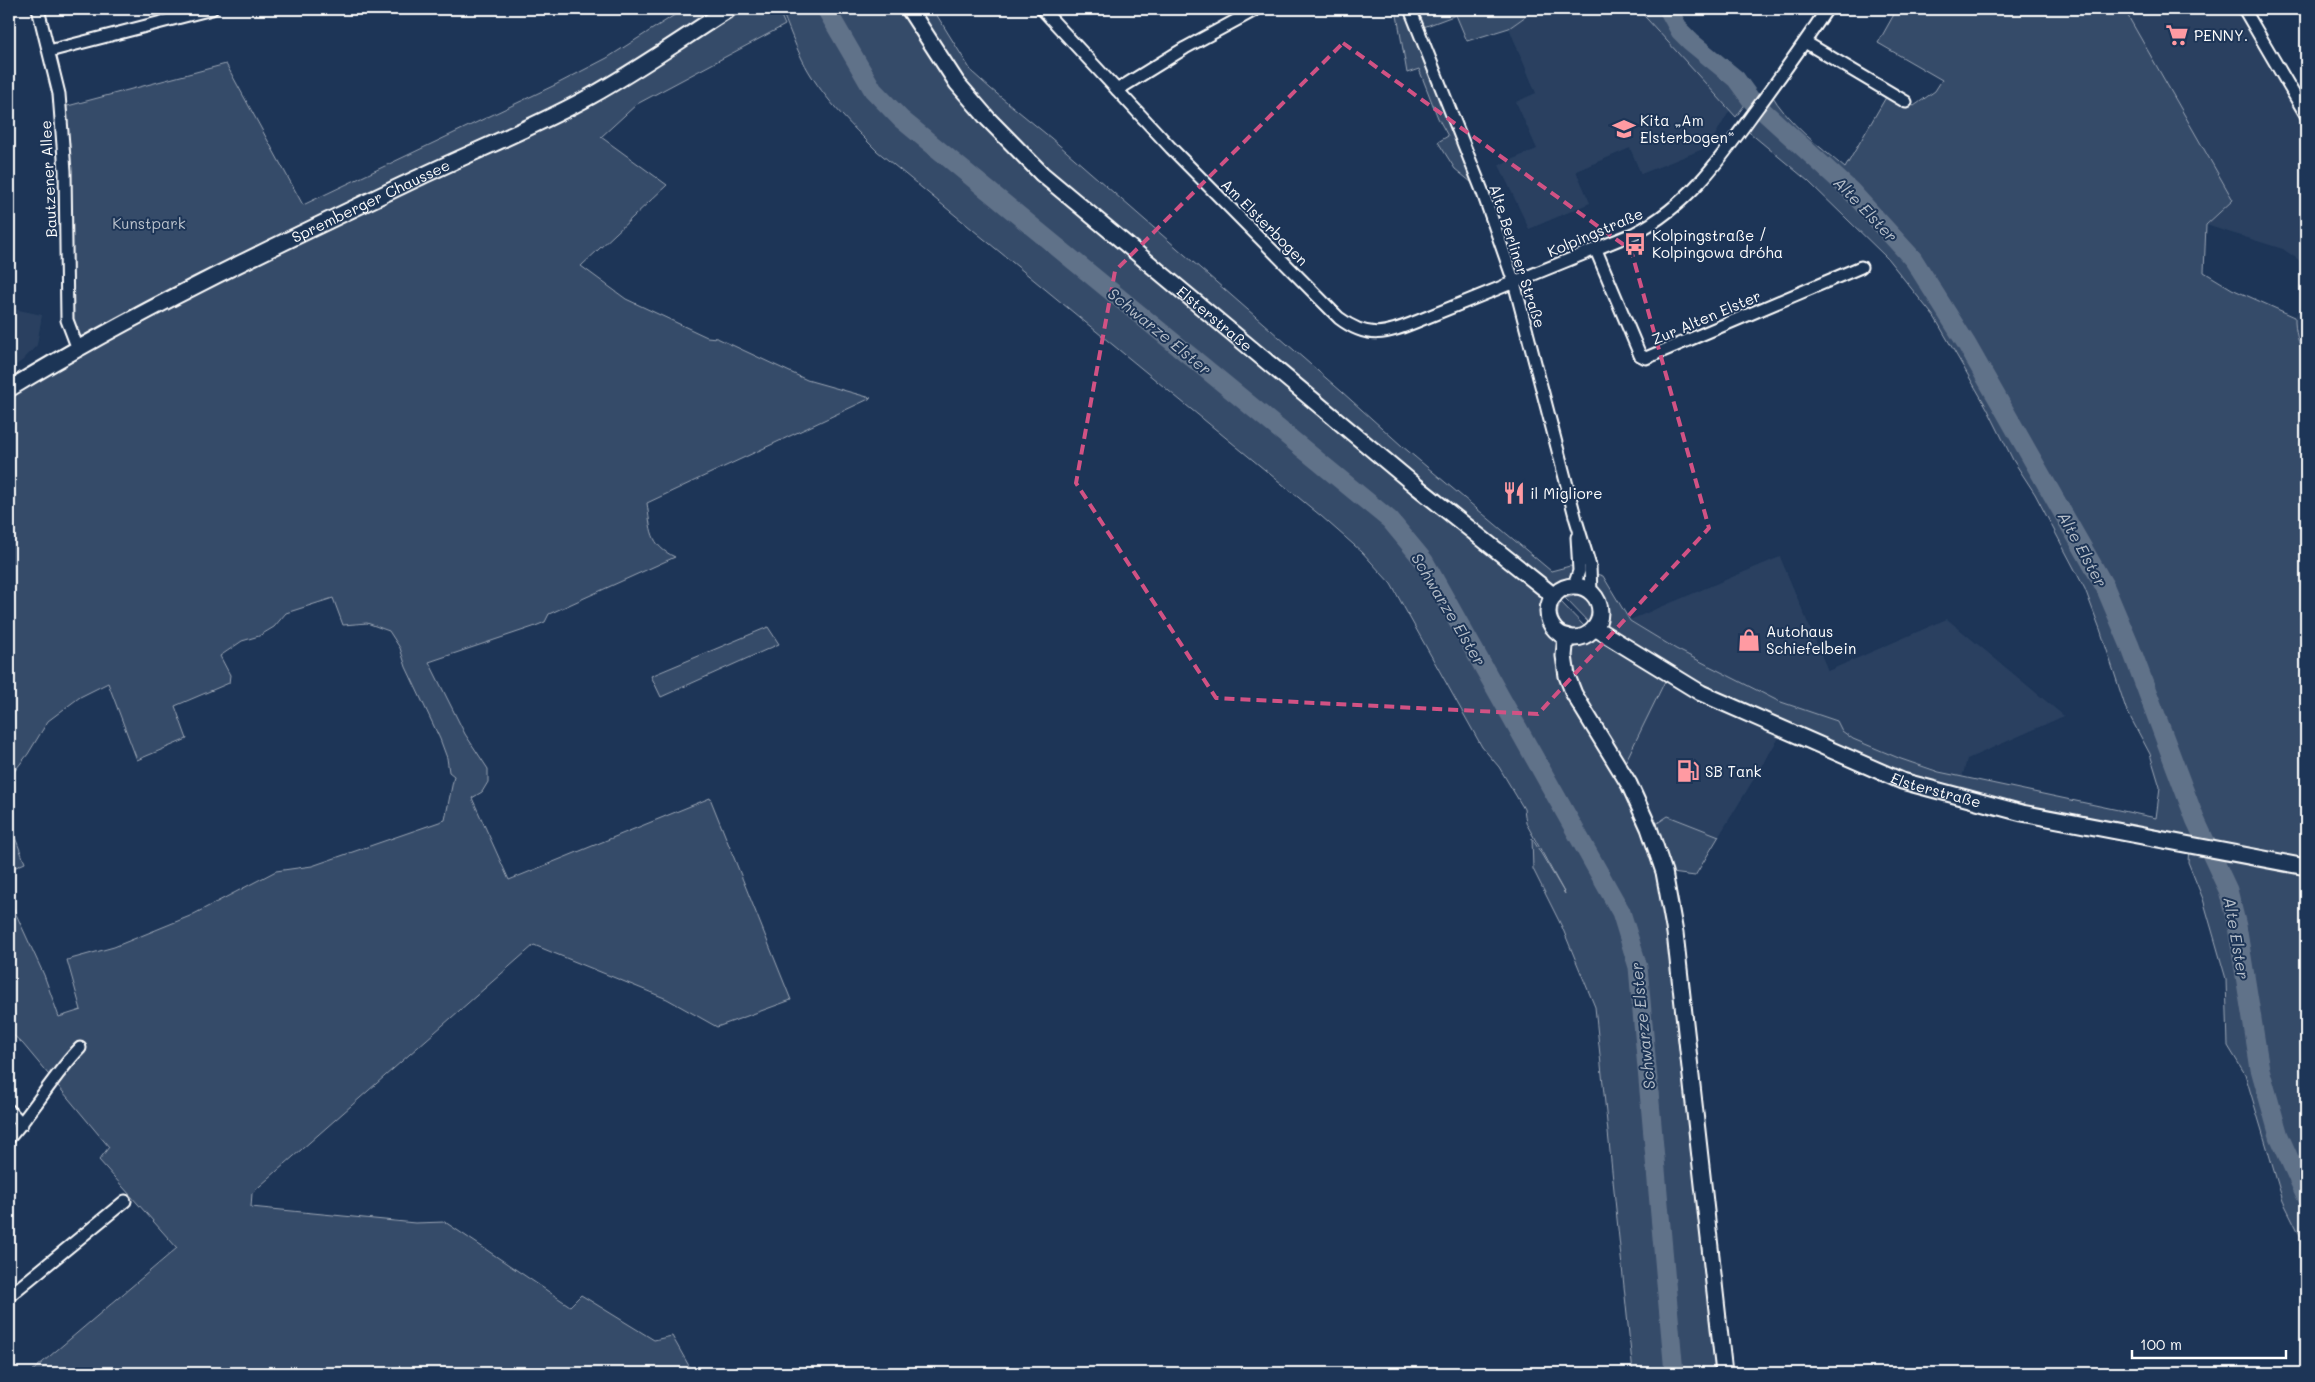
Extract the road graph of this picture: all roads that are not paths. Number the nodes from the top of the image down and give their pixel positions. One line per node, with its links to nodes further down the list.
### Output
1 (38, 9): 11 (street, Bautzener Allee)
2 (212, 9): 11 (street)
3 (729, 9): 18 (main road, Spremberger Chaussee)
4 (909, 9): 23 (main road, Elsterstraße)
5 (1042, 9): 12 (street, Am Elsterbogen)
6 (1257, 9): 12 (street)
7 (1410, 9): 17 (street, Alte Berliner Straße)
8 (1827, 9): 10 (street, Kolpingstraße)
9 (2244, 9): 14 (street)
10 (1805, 42): 13 (street); 15 (street, Kolpingstraße)
11 (49, 51): 18 (street, Bautzener Allee)
12 (1117, 90): 17 (street, Am Elsterbogen)
13 (1906, 102)
14 (2306, 116)
15 (1596, 250): 16 (street, Zur Alten Elster); 17 (street, Kolpingstraße)
16 (1861, 267)
17 (1514, 282): 20 (street, Alte Berliner Straße)
18 (78, 348): 19 (main road, Spremberger Chaussee)
19 (9, 389)
20 (1576, 520): 21 (street, Alte Berliner Straße); 22 (street, Alte Berliner Straße)
21 (1574, 586): 22 (main road); 23 (main road)
22 (1592, 592): 24 (main road)
23 (1554, 596): 25 (main road)
24 (1595, 628): 25 (main road); 26 (main road, Elsterstraße)
25 (1566, 636): 33 (main road)
26 (2306, 867)
27 (80, 1048): 29 (street)
28 (9, 1110): 29 (street)
29 (22, 1124): 30 (street)
30 (9, 1138)
31 (125, 1201): 32 (street)
32 (9, 1296)
33 (1724, 1373)

